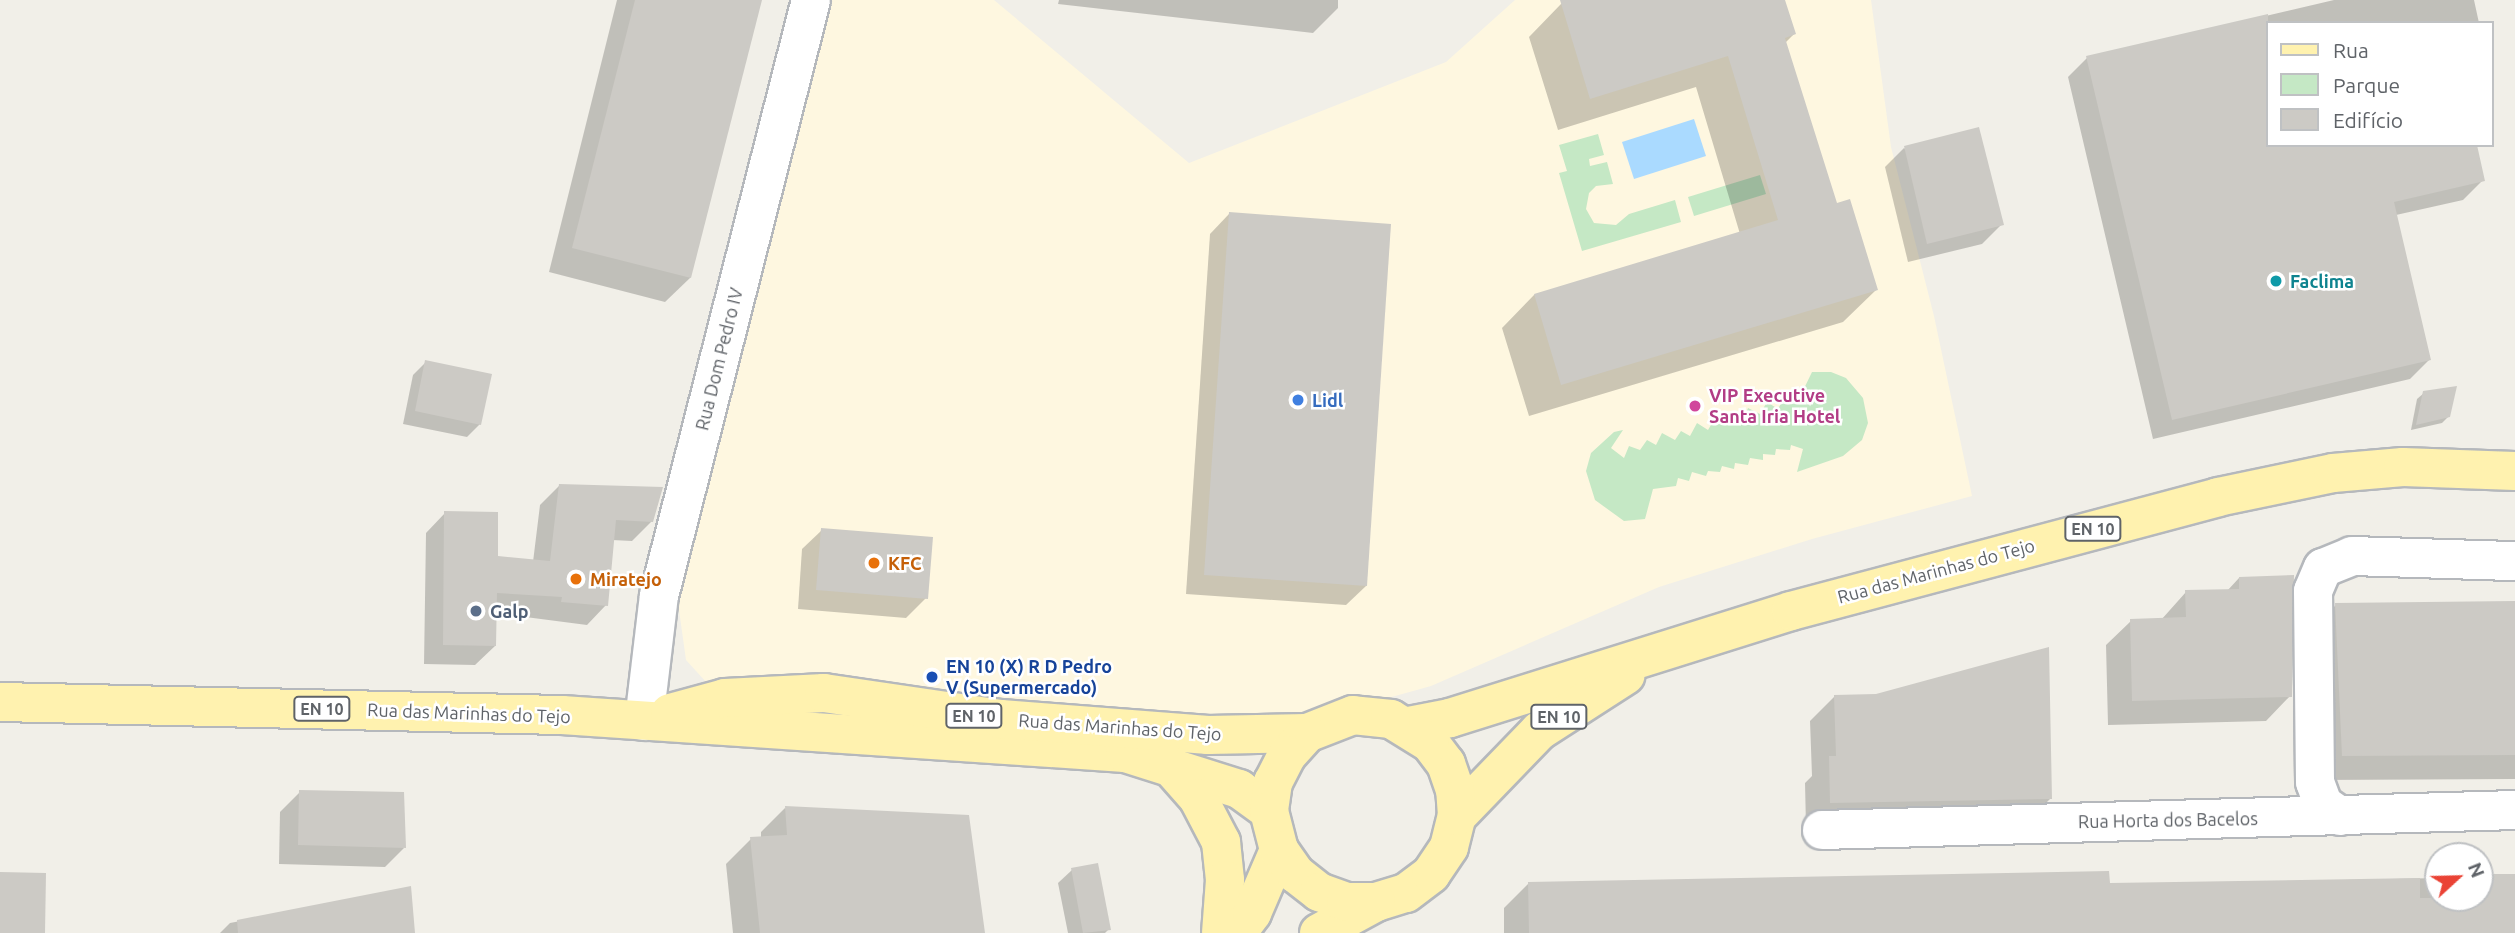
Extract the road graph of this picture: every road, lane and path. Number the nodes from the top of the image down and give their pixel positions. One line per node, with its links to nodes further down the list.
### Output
1 (811, 0): 6 (street, Rua Dom Pedro IV)
2 (2515, 471): 4 (main road, Rua das Marinhas do Tejo / EN 10)
3 (2515, 561): 13 (street)
4 (1681, 644): 7 (main road, Rua das Marinhas do Tejo / EN 10); 12 (main road, EN 10)
5 (0, 702): 6 (main road, Rua das Marinhas do Tejo / EN 10)
6 (644, 721): 8 (main road, Rua das Marinhas do Tejo / EN 10); 9 (main road, Rua das Marinhas do Tejo / EN 10)
7 (1409, 726): 8 (main road); 12 (main road)
8 (1307, 733): 11 (main road)
9 (1168, 764): 11 (main road, Rua das Marinhas do Tejo / EN 10); 17 (main road)
10 (2515, 810): 13 (street, Rua Horta dos Bacelos)
11 (1269, 811): 15 (main road)
12 (1457, 816): 16 (main road)
13 (2340, 816): 14 (street, Rua Horta dos Bacelos)
14 (1822, 830)
15 (1279, 850): 16 (main road); 18 (main road)
16 (1376, 902): 19 (main road)
17 (1221, 933)
18 (1237, 933)
19 (1319, 933)

